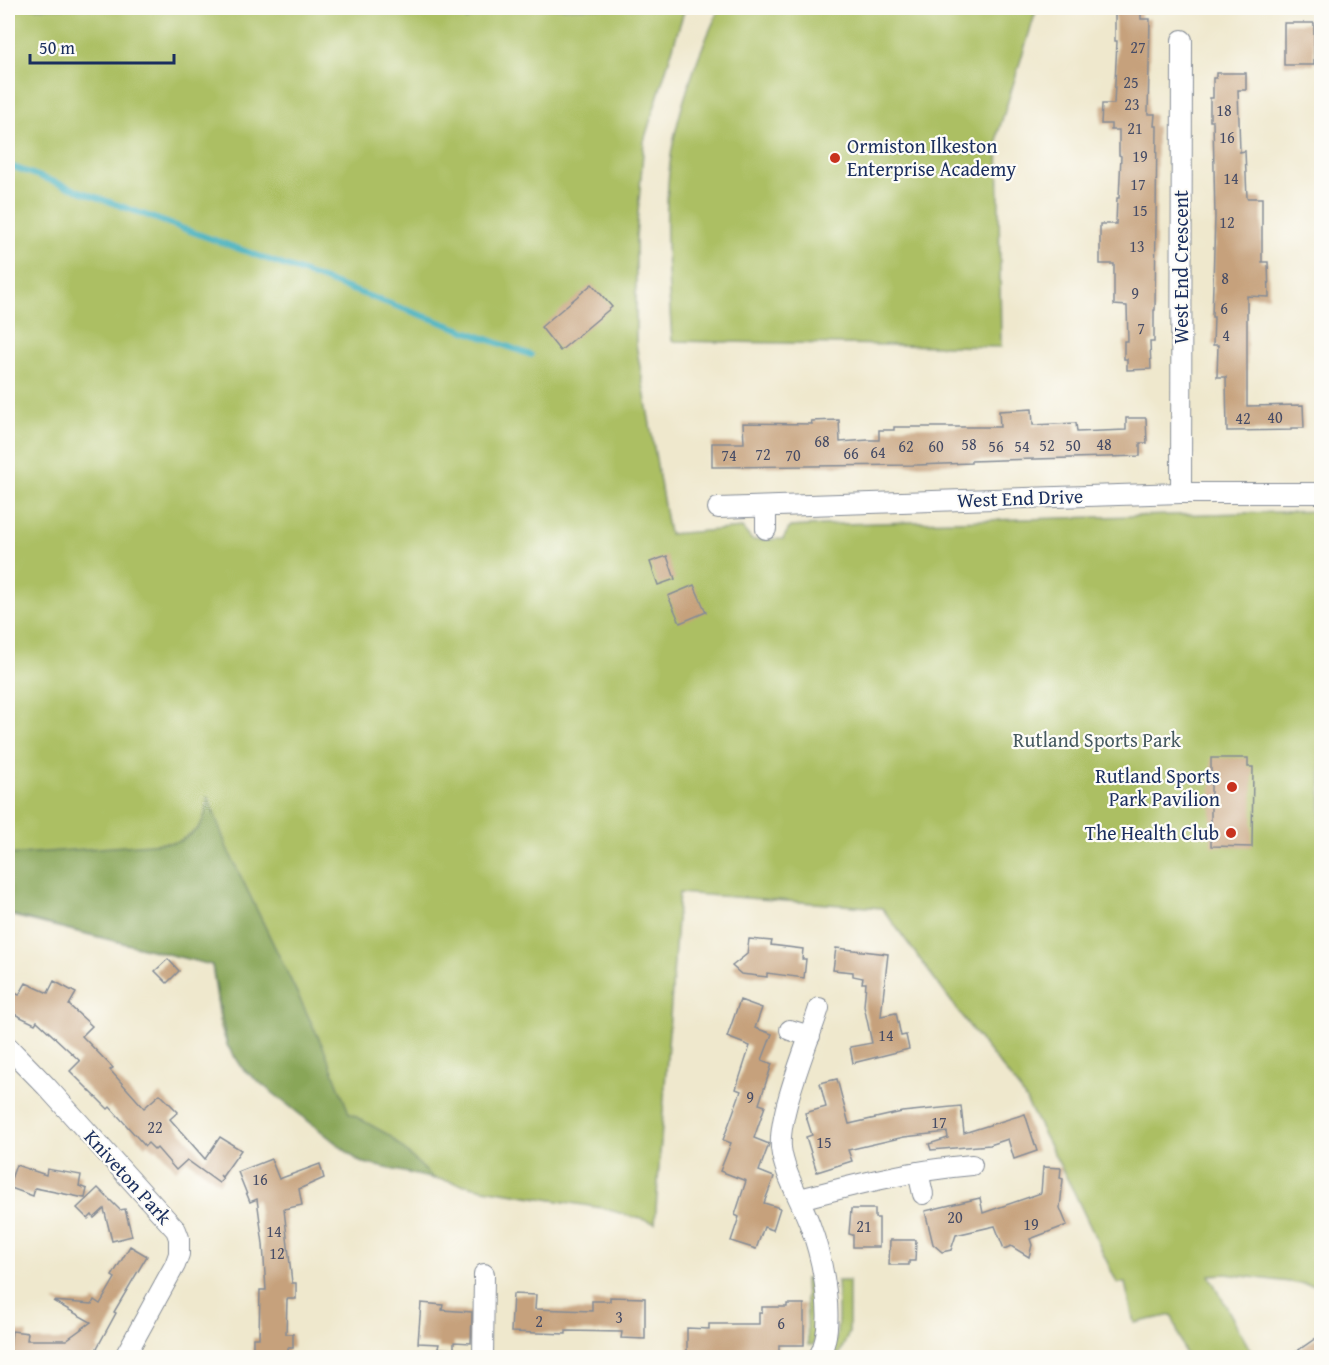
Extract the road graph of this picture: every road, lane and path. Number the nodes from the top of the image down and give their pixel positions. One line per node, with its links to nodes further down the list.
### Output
1 (1182, 40): 2 (street, West End Crescent)
2 (1181, 493): 3 (street, West End Drive); 4 (street, West End Drive)
3 (1322, 493)
4 (766, 507): 5 (street, West End Drive); 6 (street)
5 (718, 508)
6 (766, 529)
7 (819, 1008): 9 (street)
8 (790, 1030): 9 (street)
9 (810, 1036): 14 (street)
10 (8, 1047): 16 (street, Kniveton Park)
11 (972, 1166): 12 (street)
12 (918, 1172): 13 (street); 14 (street)
13 (923, 1194)
14 (800, 1199): 18 (street)
15 (484, 1274): 17 (street)
16 (124, 1358)
17 (483, 1358)
18 (818, 1358)

